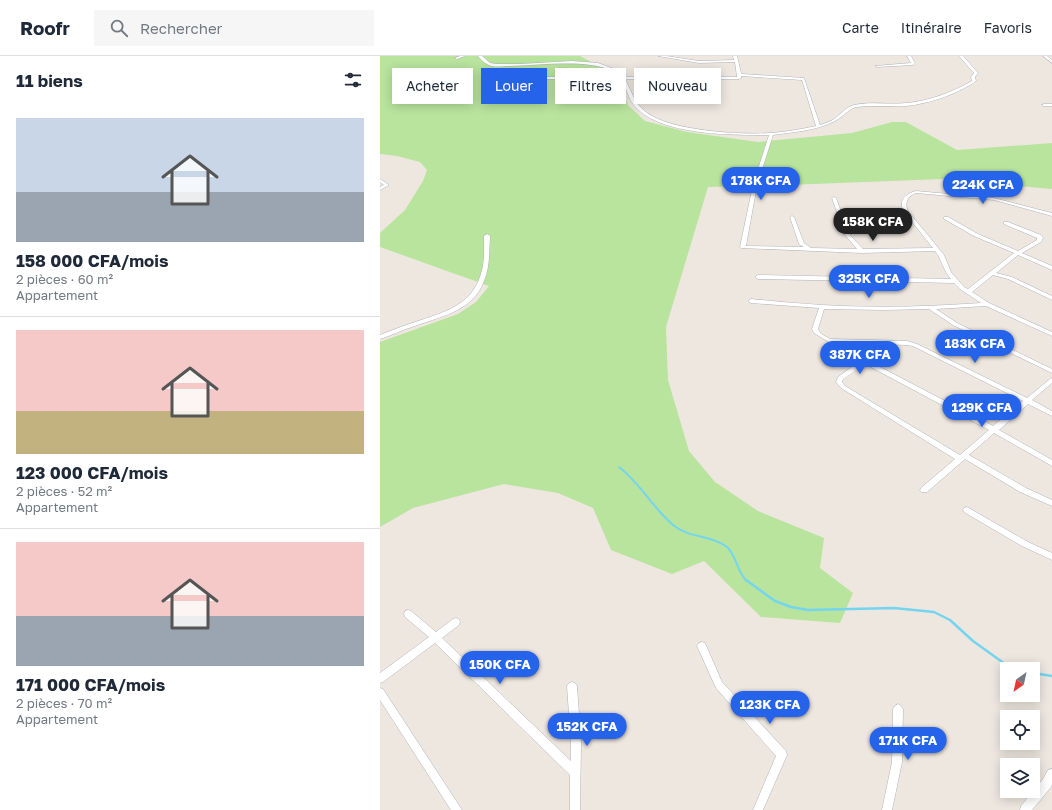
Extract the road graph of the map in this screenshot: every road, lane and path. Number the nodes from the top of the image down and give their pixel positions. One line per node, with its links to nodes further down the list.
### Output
1 (463, 56): 8 (street)
2 (480, 56): 12 (street)
3 (660, 56): 9 (street)
4 (736, 56): 9 (street)
5 (909, 56): 11 (street)
6 (961, 56): 18 (street)
7 (1045, 56): 10 (street)
8 (457, 58)
9 (736, 61): 13 (street)
10 (1052, 62)
11 (877, 66)
12 (611, 68)
13 (739, 74): 14 (street); 18 (street)
14 (626, 77)
15 (626, 82): 19 (street)
16 (1044, 105): 17 (street)
17 (1052, 105)
18 (818, 125): 19 (street)
19 (771, 134): 28 (street)
20 (380, 180): 21 (street)
21 (380, 189)
22 (834, 198): 30 (street)
23 (1052, 215): 29 (street)
24 (792, 217): 28 (street)
25 (946, 218): 31 (street)
26 (1006, 222): 31 (street)
27 (487, 236): 43 (street)
28 (810, 249): 30 (street)
29 (936, 249): 30 (street); 35 (street)
30 (862, 251)
31 (1018, 253): 32 (street); 33 (street)
32 (1052, 268)
33 (992, 273): 36 (street); 37 (street)
34 (758, 277): 35 (street)
35 (955, 281): 36 (street)
36 (968, 292): 39 (street)
37 (1052, 298)
38 (752, 301): 40 (street)
39 (987, 304): 41 (street); 42 (street)
40 (822, 307): 41 (street); 44 (street)
41 (931, 308): 46 (street)
42 (1052, 334)
43 (380, 337)
44 (828, 341): 45 (street); 48 (street)
45 (864, 361): 50 (street); 51 (street)
46 (1052, 371)
47 (1052, 380): 48 (street)
48 (1028, 401): 49 (street); 50 (street)
49 (1052, 414)
50 (995, 430): 51 (street); 52 (street)
51 (963, 457): 53 (street); 54 (street)
52 (1052, 463)
53 (924, 490)
54 (1052, 503)
55 (967, 510): 56 (street)
56 (1052, 557)
57 (408, 614): 59 (street)
58 (456, 622): 59 (street)
59 (436, 638): 61 (street); 65 (street)
60 (702, 646): 69 (street)
61 (380, 680)
62 (572, 686): 65 (street)
63 (380, 692): 67 (street)
64 (898, 708): 70 (street)
65 (576, 773): 68 (street)
66 (1052, 774): 71 (street)
67 (457, 810)
68 (576, 810)
69 (758, 810)
70 (887, 810)
71 (1025, 810)

